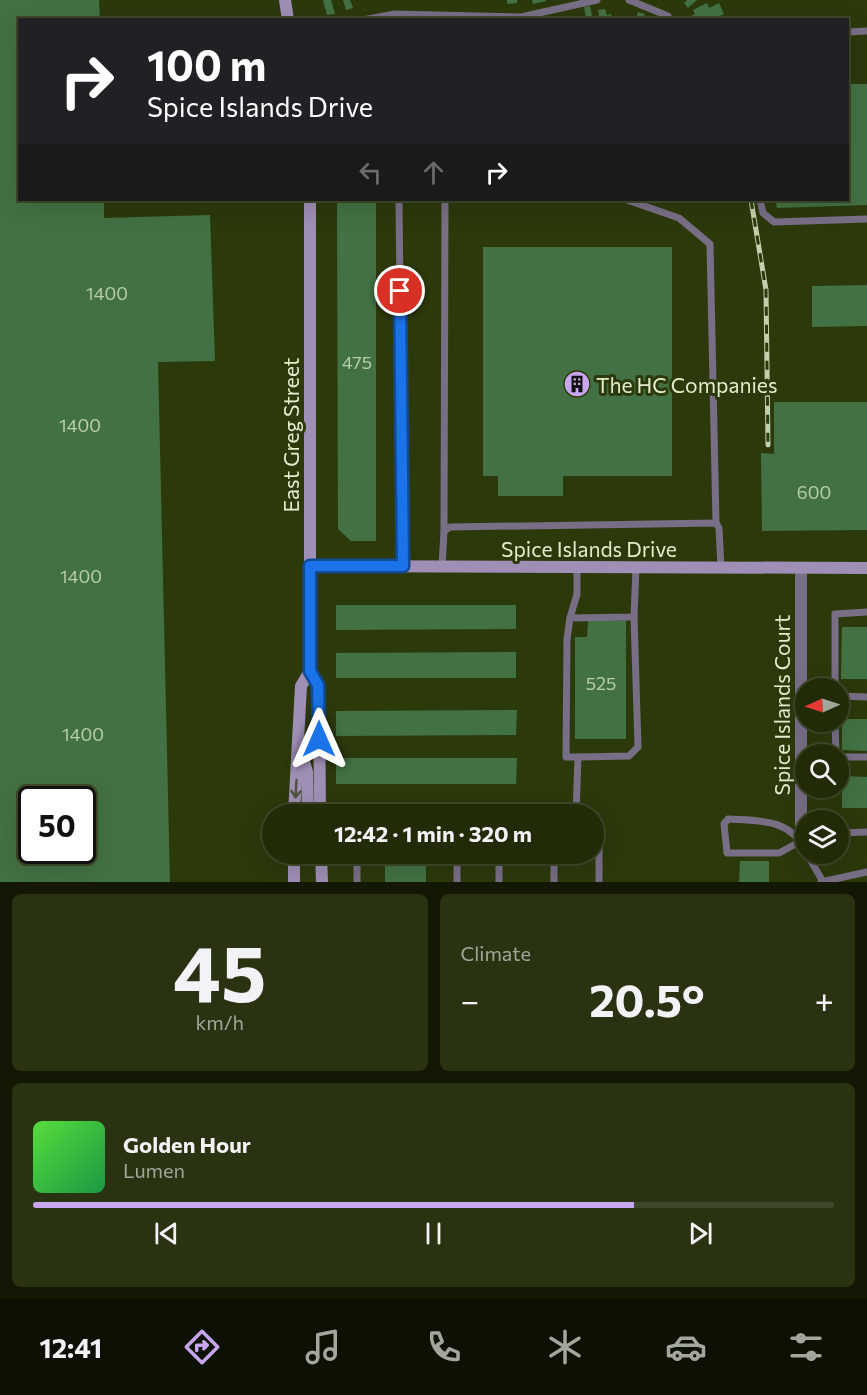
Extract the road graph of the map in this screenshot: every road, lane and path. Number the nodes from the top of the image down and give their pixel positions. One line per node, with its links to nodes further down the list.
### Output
1 (285, 0): 4 (main road)
2 (597, 0): 5 (lane)
3 (629, 0): 6 (lane)
4 (288, 18)
5 (374, 18)
6 (669, 18)
7 (867, 31): 8 (lane)
8 (849, 32)
9 (310, 201): 17 (main road, East Greg Street)
10 (399, 201): 18 (lane)
11 (445, 201): 16 (lane)
12 (630, 201): 15 (lane)
13 (760, 201): 14 (lane)
14 (867, 219)
15 (716, 523): 16 (lane); 22 (lane)
16 (444, 531): 19 (lane)
17 (310, 566): 18 (main road, Spice Islands Drive); 28 (main road, East Greg Street)
18 (403, 566): 19 (main road, Spice Islands Drive)
19 (442, 566): 20 (main road, Spice Islands Drive)
20 (577, 567): 21 (main road, Spice Islands Drive); 27 (lane)
21 (636, 567): 22 (main road, Spice Islands Drive); 26 (lane)
22 (722, 568): 23 (main road, Spice Islands Drive)
23 (801, 568): 24 (main road, Spice Islands Drive); 29 (street, Spice Islands Court)
24 (867, 568)
25 (867, 612): 30 (lane)
26 (634, 617): 27 (lane); 34 (lane)
27 (570, 618): 34 (lane)
28 (310, 671): 33 (main road, East Greg Street); 39 (main road, East Greg Street)
29 (803, 678)
30 (835, 678)
31 (849, 696): 32 (lane)
32 (867, 697)
33 (298, 738): 37 (main road, East Greg Street, one-way to 37); 38 (main road)
34 (578, 757): 40 (lane)
35 (849, 757): 36 (lane)
36 (867, 758)
37 (295, 804)
38 (308, 804)
39 (320, 804)
40 (576, 804)
41 (867, 832): 42 (lane)
42 (849, 833)
43 (805, 846): 43 (lane)
44 (294, 864): 54 (main road)
45 (321, 864): 55 (main road)
46 (357, 864): 56 (lane)
47 (457, 864): 57 (lane)
48 (499, 864): 58 (lane)
49 (554, 864): 59 (lane)
50 (599, 864): 60 (lane)
51 (814, 864): 53 (lane)
52 (867, 872): 53 (lane)
53 (822, 881)
54 (294, 882)
55 (322, 882)
56 (357, 882)
57 (457, 882)
58 (499, 882)
59 (554, 882)
60 (599, 882)

